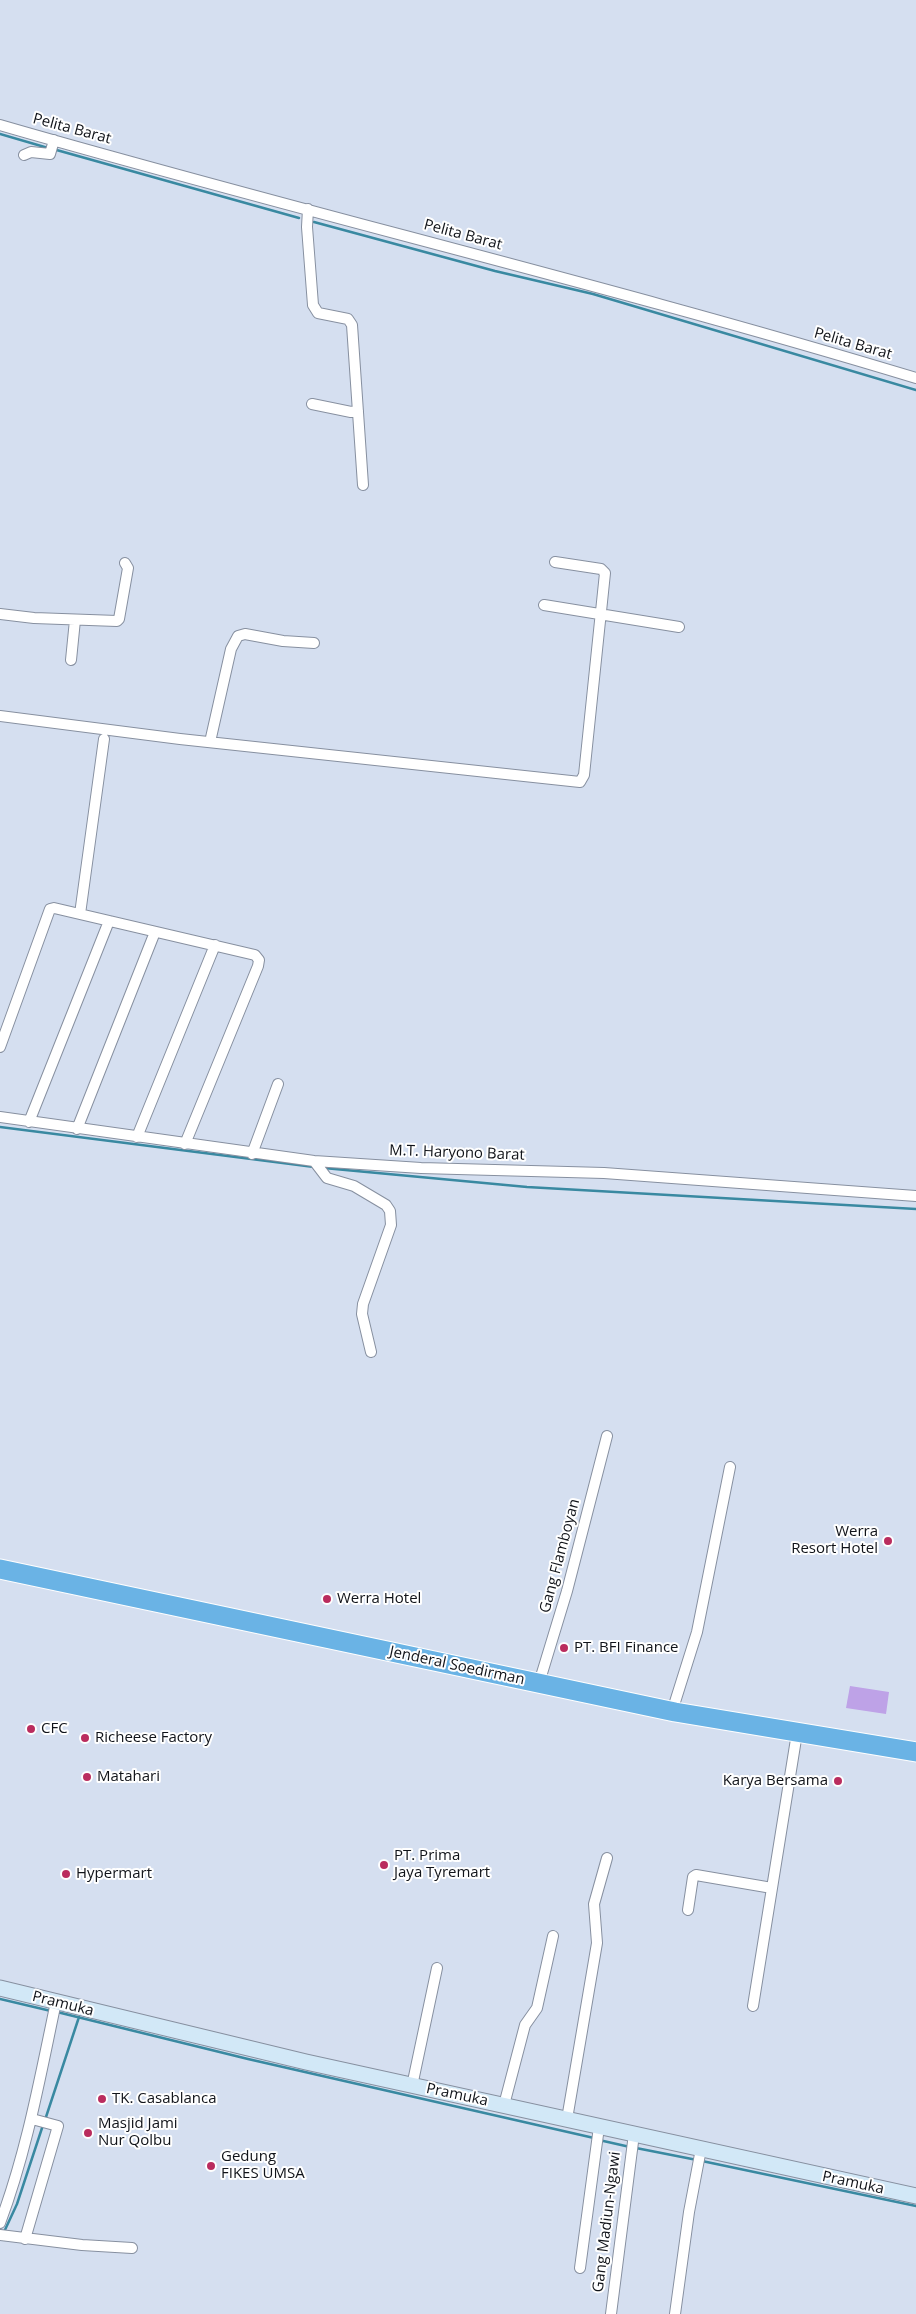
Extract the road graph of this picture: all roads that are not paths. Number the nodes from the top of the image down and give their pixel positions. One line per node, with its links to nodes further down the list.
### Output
1 (0, 125): 2 (street, Pelita Barat)
2 (54, 140): 3 (street); 4 (street, Pelita Barat)
3 (24, 155)
4 (308, 209): 5 (street, Pelita Barat); 7 (street)
5 (916, 378)
6 (312, 404): 7 (street)
7 (358, 411): 8 (street)
8 (363, 485)
9 (556, 562): 13 (street)
10 (125, 563): 14 (street)
11 (544, 605): 13 (street)
12 (0, 614): 14 (street)
13 (599, 615): 15 (street); 20 (street)
14 (75, 620): 17 (street)
15 (679, 627)
16 (314, 643): 20 (street)
17 (71, 660)
18 (0, 716): 20 (street)
19 (104, 739): 21 (street)
20 (210, 742)
21 (80, 914): 22 (street); 25 (street)
22 (108, 921): 23 (street); 28 (street)
23 (155, 932): 24 (street); 29 (street)
24 (215, 945): 30 (street); 31 (street)
25 (0, 1047)
26 (278, 1084): 32 (street)
27 (0, 1117): 28 (street, M.T. Haryono Barat)
28 (29, 1122): 29 (street, M.T. Haryono Barat)
29 (77, 1129): 30 (street, M.T. Haryono Barat)
30 (137, 1137): 31 (street, M.T. Haryono Barat)
31 (185, 1144): 32 (street, M.T. Haryono Barat)
32 (252, 1154): 33 (street, M.T. Haryono Barat)
33 (314, 1161): 34 (street, M.T. Haryono Barat); 35 (street)
34 (916, 1196)
35 (371, 1352)
36 (607, 1436): 41 (street, Gang Flamboyan)
37 (730, 1467): 42 (street)
38 (0, 1559): 40 (highway, Jenderal Soedirman)
39 (0, 1569): 40 (highway, Jenderal Soedirman)
40 (180, 1601): 41 (highway, Jenderal Soedirman)
41 (541, 1678): 42 (highway, Jenderal Soedirman); 43 (highway, Jenderal Soedirman)
42 (675, 1702): 44 (highway, Jenderal Soedirman)
43 (797, 1733): 45 (highway, Jenderal Soedirman); 47 (street)
44 (916, 1741)
45 (916, 1752)
46 (607, 1858): 57 (street)
47 (772, 1888): 48 (street); 52 (street)
48 (688, 1910)
49 (553, 1936): 55 (street)
50 (436, 1968): 54 (street)
51 (0, 1988): 53 (street, Pramuka)
52 (753, 2006)
53 (55, 2009): 54 (street, Pramuka); 56 (street)
54 (412, 2086): 55 (street, Pramuka)
55 (504, 2106): 57 (street, Pramuka)
56 (32, 2119): 62 (street); 64 (street)
57 (567, 2119): 58 (street, Pramuka)
58 (598, 2131): 59 (street, Pramuka); 66 (street)
59 (632, 2143): 60 (street, Pramuka); 67 (street, Gang Madiun-Ngawi)
60 (701, 2151): 61 (street, Pramuka); 68 (street)
61 (916, 2196)
62 (0, 2223)
63 (0, 2235): 64 (street)
64 (20, 2239): 65 (street)
65 (132, 2248)
66 (580, 2268)
67 (611, 2314)
68 (675, 2314)

